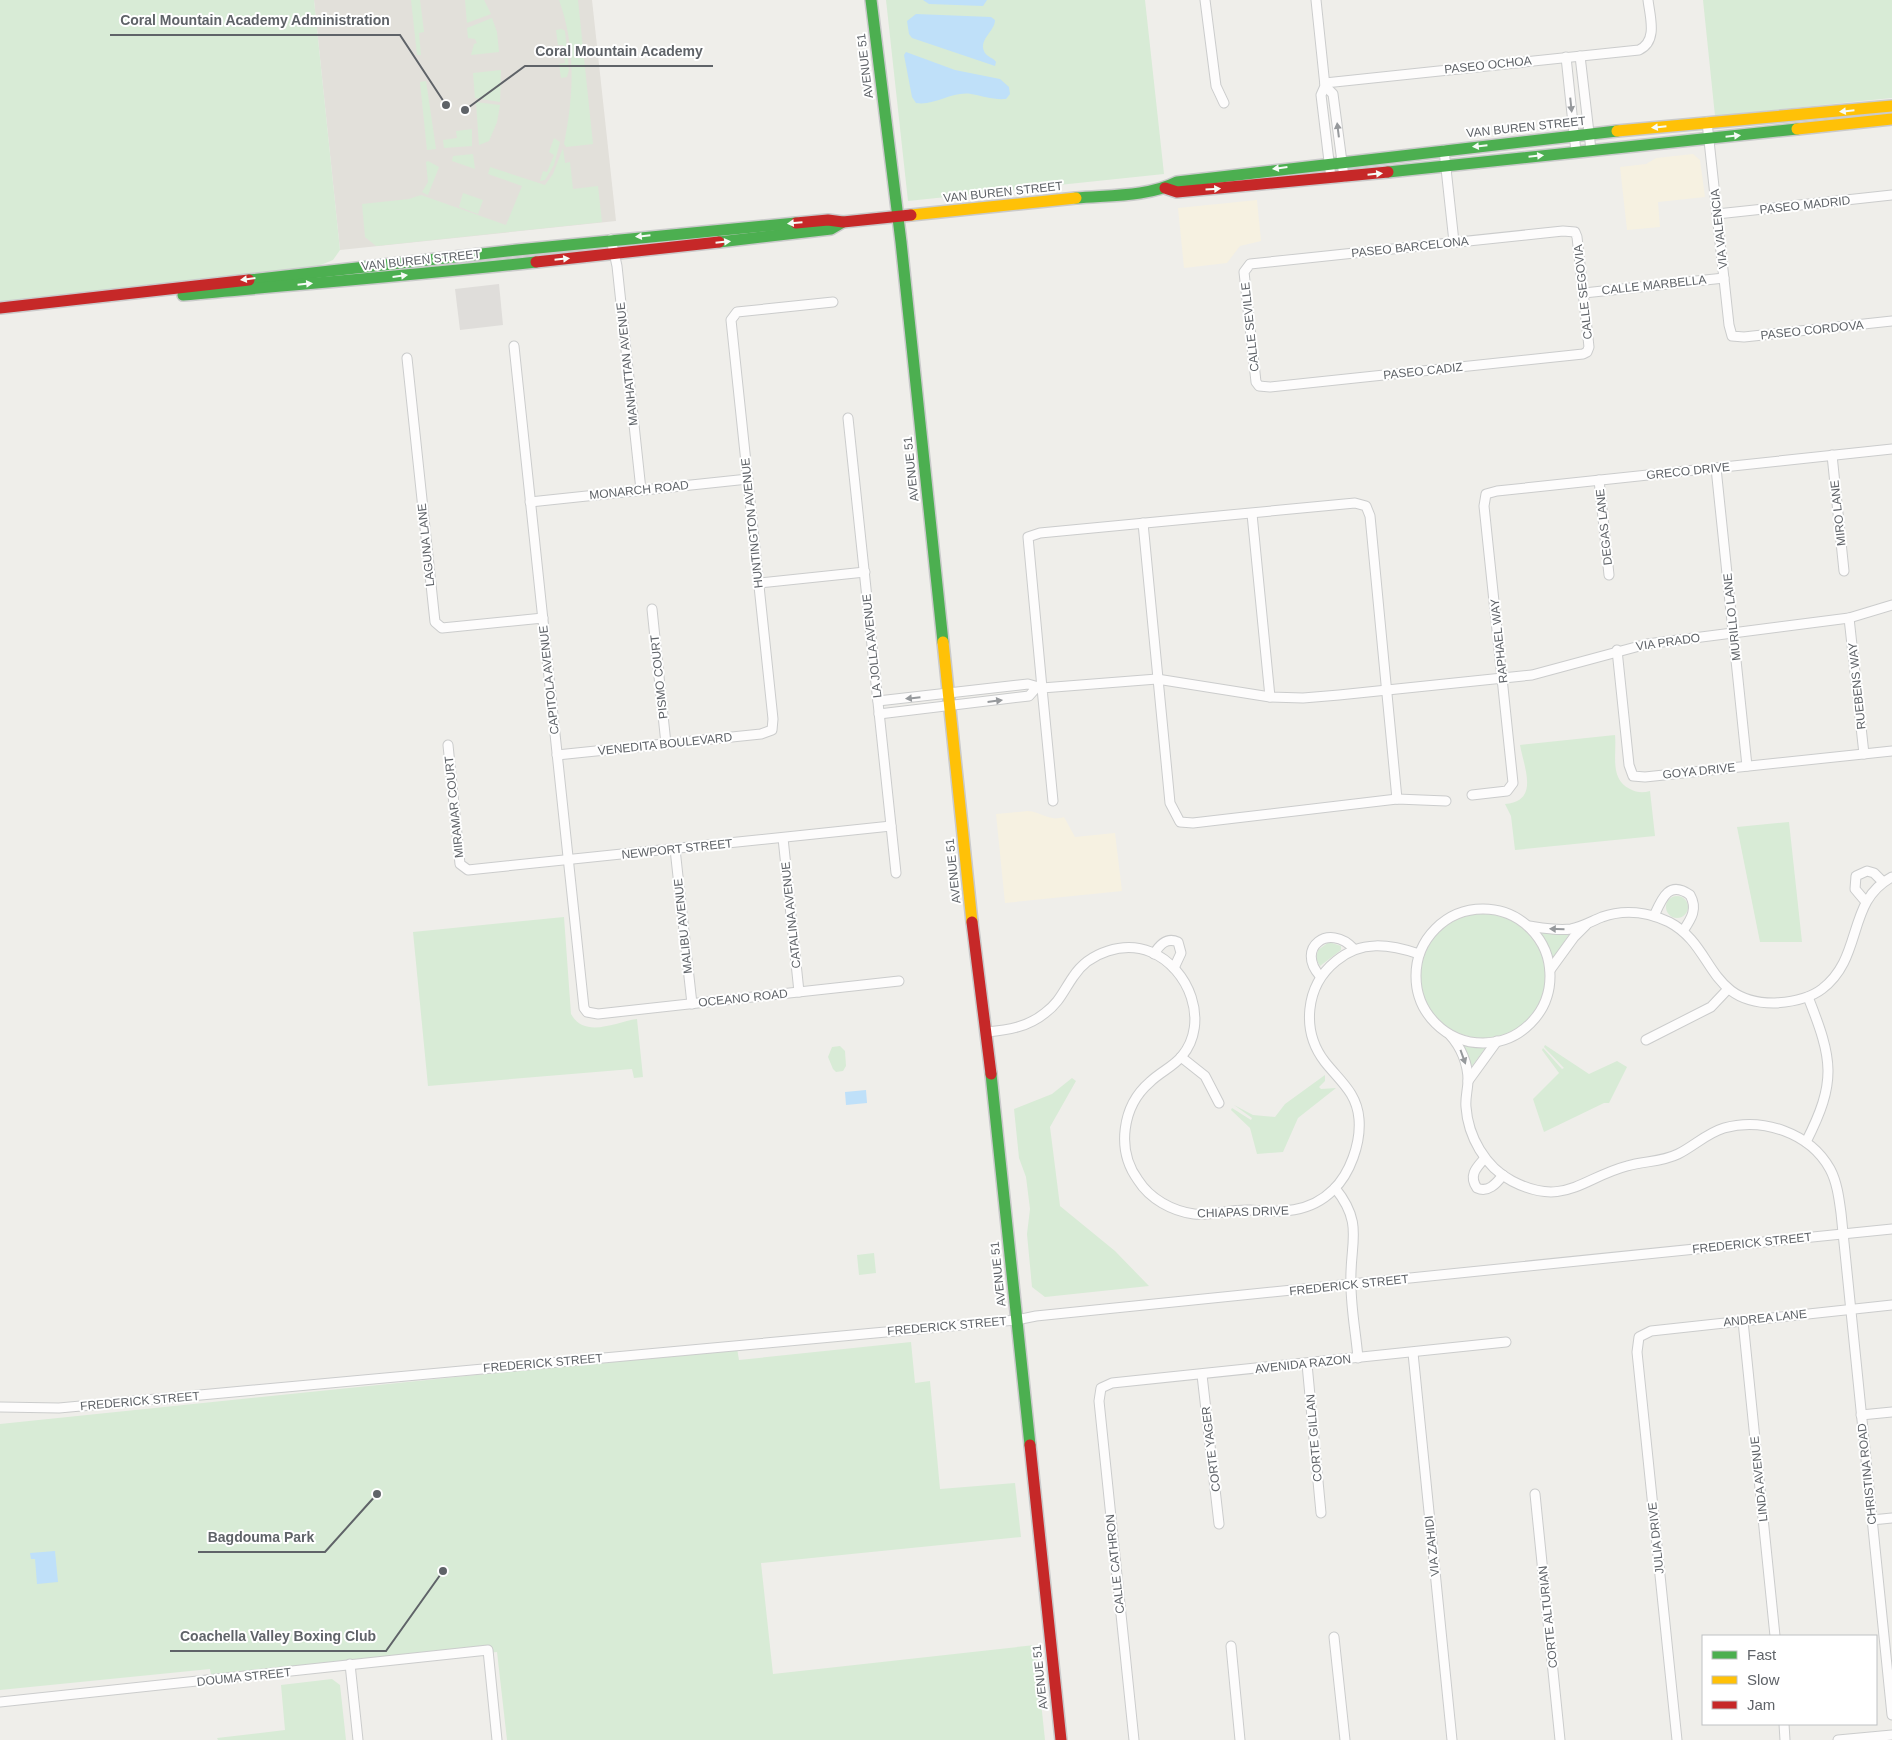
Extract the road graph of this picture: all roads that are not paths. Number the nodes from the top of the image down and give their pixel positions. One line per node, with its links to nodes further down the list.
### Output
1 (871, 0): 26 (street, AVENUE 51)
2 (1205, 0): 8 (street)
3 (1316, 0): 7 (street)
4 (1648, 0): 5 (street, PASEO OCHOA)
5 (1580, 56): 6 (street, PASEO OCHOA); 12 (street)
6 (1566, 57): 7 (street, PASEO OCHOA); 13 (street, one-way to 13)
7 (1325, 84): 18 (street, one-way to 7); 19 (street)
8 (1224, 104)
9 (1892, 106): 11 (street, VAN BUREN STREET, one-way to 11)
10 (1892, 119): 14 (street, VAN BUREN STREET, one-way to 10)
11 (1708, 122): 12 (street, VAN BUREN STREET, one-way to 12); 14 (street, VIA VALENCIA)
12 (1589, 135): 13 (street, VAN BUREN STREET); 16 (street)
13 (1574, 136): 15 (street, VAN BUREN STREET, one-way to 15); 17 (street)
14 (1709, 139): 16 (street, VAN BUREN STREET); 25 (street, VIA VALENCIA)
15 (1444, 150): 18 (street, VAN BUREN STREET); 20 (street)
16 (1591, 150): 17 (street, VAN BUREN STREET)
17 (1576, 152): 20 (street, VAN BUREN STREET, one-way to 17)
18 (1342, 161): 19 (street, VAN BUREN STREET); 21 (street)
19 (1329, 162): 22 (street); 23 (street, VAN BUREN STREET, one-way to 23)
20 (1446, 166): 21 (street, VAN BUREN STREET, one-way to 20); 30 (street)
21 (1344, 177): 22 (street, VAN BUREN STREET)
22 (1330, 178): 23 (street, VAN BUREN STREET, one-way to 22)
23 (1165, 188): 26 (street, VAN BUREN STREET)
24 (1892, 195): 25 (street, PASEO MADRID)
25 (1717, 214): 35 (street, VIA VALENCIA)
26 (897, 216): 27 (street, VAN BUREN STREET); 71 (street, AVENUE 51)
27 (843, 222): 29 (street, VAN BUREN STREET, one-way to 29); 31 (street, VAN BUREN STREET, one-way to 27)
28 (1575, 232): 30 (street, PASEO BARCELONA); 36 (street, CALLE SEGOVIA)
29 (611, 239): 31 (street, MANHATTAN AVENUE); 32 (street, VAN BUREN STREET)
30 (1454, 242): 34 (street, PASEO BARCELONA)
31 (614, 254): 39 (street, VAN BUREN STREET, one-way to 31); 52 (street, MANHATTAN AVENUE)
32 (421, 259): 33 (street); 38 (street, VAN BUREN STREET, one-way to 38)
33 (350, 260)
34 (1246, 267): 45 (street, CALLE SEVILLE)
35 (1724, 278): 36 (street, CALLE MARBELLA); 41 (street, VIA VALENCIA)
36 (1584, 293): 43 (street, CALLE SEGOVIA)
37 (833, 302): 50 (street, HUNTINGTON AVENUE)
38 (0, 308)
39 (0, 314)
40 (1892, 322): 41 (street, PASEO CORDOVA)
41 (1732, 336)
42 (514, 346): 54 (street, CAPITOLA AVENUE)
43 (1587, 352): 45 (street, PASEO CADIZ)
44 (407, 358): 63 (street, LAGUNA LANE)
45 (1259, 386)
46 (848, 418): 58 (street, LA JOLLA AVENUE)
47 (1892, 449): 48 (street, GRECO DRIVE)
48 (1832, 456): 49 (street, GRECO DRIVE); 57 (street, MIRO LANE)
49 (1716, 468): 51 (street, GRECO DRIVE); 65 (street, MURILLO LANE)
50 (748, 479): 52 (street, MONARCH ROAD); 60 (street, HUNTINGTON AVENUE)
51 (1599, 480): 53 (street, GRECO DRIVE); 59 (street, DEGAS LANE)
52 (641, 490): 54 (street, MONARCH ROAD)
53 (1486, 494): 67 (street, RAPHAEL WAY)
54 (530, 502): 63 (street, CAPITOLA AVENUE)
55 (1252, 514): 56 (street); 70 (street); 72 (street)
56 (1143, 523): 68 (street); 69 (street)
57 (1844, 571)
58 (865, 572): 60 (street); 73 (street, LA JOLLA AVENUE)
59 (1609, 575)
60 (759, 583): 76 (street, HUNTINGTON AVENUE)
61 (1892, 605): 64 (street, VIA PRADO)
62 (652, 609): 77 (street, PISMO COURT)
63 (543, 618): 81 (street, CAPITOLA AVENUE)
64 (1849, 618): 65 (street, VIA PRADO); 80 (street, RUEBENS WAY)
65 (1733, 633): 66 (street, VIA PRADO); 82 (street, MURILLO LANE)
66 (1617, 650): 67 (street, VIA PRADO); 82 (street, GOYA DRIVE)
67 (1502, 678): 70 (street, VIA PRADO); 83 (street, RAPHAEL WAY)
68 (1157, 679): 69 (street, VIA PRADO); 72 (street, VIA PRADO); 84 (street)
69 (1039, 688): 71 (street); 74 (street, one-way to 69); 86 (street)
70 (1386, 690): 72 (street, VIA PRADO); 84 (street)
71 (948, 694): 73 (street, one-way to 73); 74 (street, AVENUE 51)
72 (1270, 697)
73 (878, 701): 75 (street, LA JOLLA AVENUE)
74 (949, 707): 75 (street); 112 (street, AVENUE 51)
75 (880, 714): 87 (street, LA JOLLA AVENUE)
76 (772, 730): 77 (street, VENEDITA BOULEVARD)
77 (666, 744): 81 (street, VENEDITA BOULEVARD)
78 (448, 745): 91 (street, MIRAMAR COURT)
79 (1892, 751): 80 (street, GOYA DRIVE)
80 (1864, 754): 82 (street, GOYA DRIVE)
81 (557, 756): 90 (street, CAPITOLA AVENUE)
82 (1747, 766)
83 (1472, 795)
84 (1397, 799): 85 (street)
85 (1446, 801)
86 (1053, 802)
87 (891, 826): 88 (street, NEWPORT STREET); 92 (street, LA JOLLA AVENUE)
88 (782, 838): 89 (street, NEWPORT STREET); 108 (street, CATALINA AVENUE)
89 (675, 849): 90 (street, NEWPORT STREET); 110 (street, MALIBU AVENUE)
90 (568, 860): 91 (street, NEWPORT STREET); 111 (street, CAPITOLA AVENUE)
91 (463, 869)
92 (896, 873)
93 (1892, 877): 94 (street)
94 (1883, 882): 95 (street); 95 (street)
95 (1866, 902): 109 (street)
96 (1654, 916): 97 (street); 99 (street); 99 (street)
97 (1586, 925): 98 (street, one-way to 98); 104 (street)
98 (1529, 926): 102 (street); 104 (street)
99 (1683, 931): 107 (street)
100 (1354, 949): 102 (street, CHIAPAS DRIVE); 105 (street, CHIAPAS DRIVE); 105 (street)
101 (1154, 954): 103 (street, CHIAPAS DRIVE); 103 (street); 112 (street, CHIAPAS DRIVE)
102 (1419, 954): 113 (street)
103 (1174, 968): 116 (street, CHIAPAS DRIVE)
104 (1550, 970): 115 (street)
105 (1320, 976): 122 (street, CHIAPAS DRIVE)
106 (899, 982): 108 (street, OCEANO ROAD)
107 (1728, 989): 109 (street); 114 (street)
108 (799, 992): 110 (street, OCEANO ROAD)
109 (1808, 997): 119 (street)
110 (692, 1004): 111 (street, OCEANO ROAD)
111 (587, 1012)
112 (987, 1032): 128 (street, AVENUE 51)
113 (1450, 1035): 115 (street); 117 (street, one-way to 117)
114 (1646, 1040)
115 (1497, 1041): 117 (street)
116 (1182, 1057): 118 (street); 122 (street, CHIAPAS DRIVE)
117 (1468, 1082): 120 (street)
118 (1219, 1103)
119 (1806, 1142): 121 (street); 124 (street, CHRISTINA ROAD)
120 (1485, 1158): 121 (street); 121 (street)
121 (1503, 1175)
122 (1335, 1188): 125 (street)
123 (1892, 1229): 124 (street, FREDERICK STREET)
124 (1843, 1234): 125 (street, FREDERICK STREET); 127 (street, CHRISTINA ROAD)
125 (1351, 1285): 128 (street, FREDERICK STREET); 133 (street)
126 (1892, 1305): 127 (street, ANDREA LANE)
127 (1850, 1309): 129 (street, ANDREA LANE); 139 (street, CHRISTINA ROAD)
128 (1016, 1320): 137 (street, FREDERICK STREET); 156 (street, AVENUE 51)
129 (1743, 1321): 130 (street, ANDREA LANE); 146 (street, LINDA AVENUE)
130 (1639, 1337): 162 (street, JULIA DRIVE)
131 (1506, 1342): 132 (street, AVENIDA RAZON)
132 (1413, 1353): 133 (street, AVENIDA RAZON); 160 (street, VIA ZAHIDI)
133 (1358, 1358): 134 (street, AVENIDA RAZON)
134 (1306, 1364): 135 (street, AVENIDA RAZON); 141 (street, CORTE GILLAN)
135 (1202, 1375): 136 (street, AVENIDA RAZON); 144 (street, CORTE YAGER)
136 (1101, 1388): 157 (street, CALLE CATHRON)
137 (0, 1406)
138 (1892, 1412): 139 (street)
139 (1861, 1415): 143 (street, CHRISTINA ROAD)
140 (1535, 1494): 161 (street, CORTE ALTURIAN)
141 (1321, 1513)
142 (1892, 1518): 143 (street)
143 (1872, 1520): 145 (street, CHRISTINA ROAD)
144 (1219, 1524)
145 (1888, 1626): 151 (street, CHRISTINA ROAD)
146 (1775, 1635)
147 (1334, 1637): 159 (street)
148 (1231, 1646): 158 (street)
149 (350, 1664): 150 (street, DOUMA STREET); 154 (street); 155 (street, DOUMA STREET)
150 (0, 1702)
151 (1892, 1715)
152 (1784, 1725): 163 (street)
153 (1892, 1735): 164 (street)
154 (358, 1740)
155 (497, 1740)
156 (1060, 1740)
157 (1134, 1740)
158 (1240, 1740)
159 (1345, 1740)
160 (1452, 1740)
161 (1560, 1740)
162 (1677, 1740)
163 (1785, 1740)
164 (1838, 1740)

